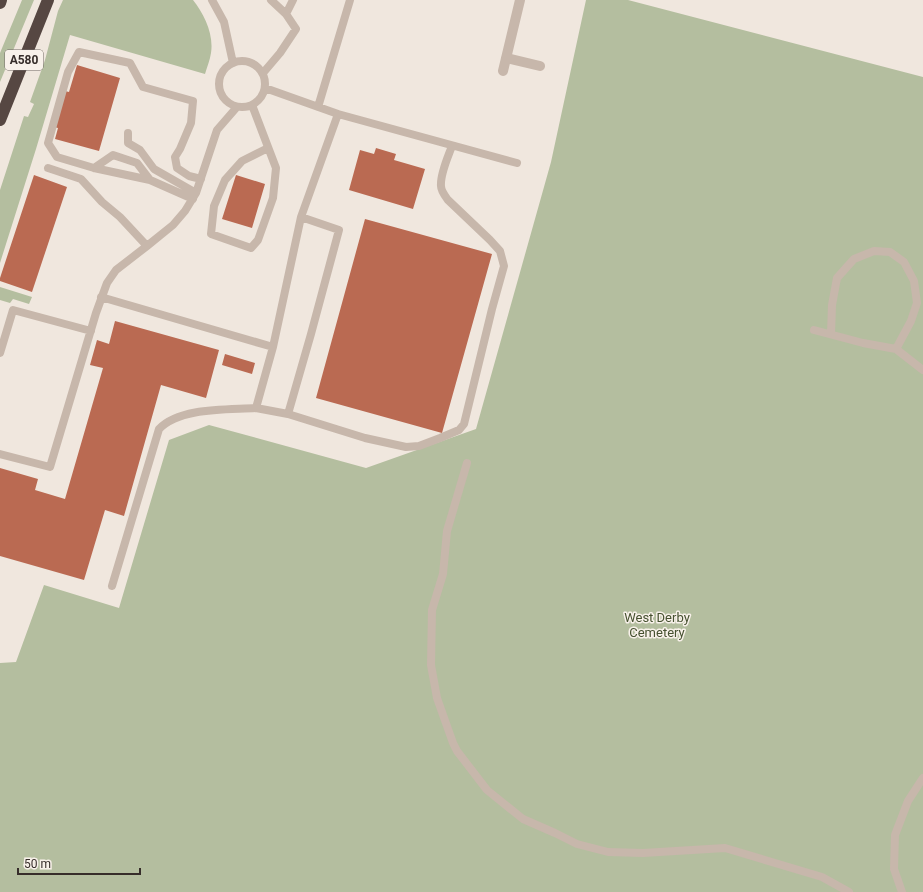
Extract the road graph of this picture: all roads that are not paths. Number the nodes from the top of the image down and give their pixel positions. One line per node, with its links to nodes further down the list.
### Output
1 (1, 0): 8 (highway)
2 (48, 0): 20 (highway, A580)
3 (212, 0): 11 (lane)
4 (270, 0): 9 (lane)
5 (293, 0): 9 (lane)
6 (350, 0): 18 (lane)
7 (520, 0): 10 (street)
8 (0, 3)
9 (286, 14): 14 (lane)
10 (506, 58): 12 (street); 13 (street)
11 (233, 62): 14 (lane); 17 (lane)
12 (540, 66)
13 (503, 71)
14 (263, 73): 15 (lane)
15 (265, 88): 16 (lane); 18 (lane)
16 (252, 105): 17 (lane); 23 (lane)
17 (237, 107): 27 (lane)
18 (318, 107): 19 (lane)
19 (338, 114): 22 (lane); 30 (lane)
20 (0, 120)
21 (128, 133): 29 (lane)
22 (452, 146): 24 (lane); 41 (lane)
23 (268, 148): 23 (lane)
24 (516, 163)
25 (48, 168): 31 (lane)
26 (94, 168): 27 (lane); 28 (lane); 28 (lane)
27 (201, 179): 29 (lane)
28 (150, 180): 29 (lane)
29 (195, 196): 31 (lane)
30 (301, 217): 36 (lane); 41 (lane)
31 (147, 246): 32 (lane)
32 (101, 297): 34 (lane); 36 (lane)
33 (814, 330): 35 (lane)
34 (91, 331): 38 (lane); 42 (lane)
35 (831, 334): 37 (lane); 37 (lane)
36 (273, 347): 40 (lane)
37 (896, 350): 39 (lane)
38 (0, 353)
39 (923, 370)
40 (256, 408): 41 (lane); 44 (lane)
41 (288, 414)
42 (0, 454)
43 (467, 463): 46 (lane)
44 (112, 586)
45 (923, 778): 47 (lane)
46 (849, 892)
47 (902, 892)

